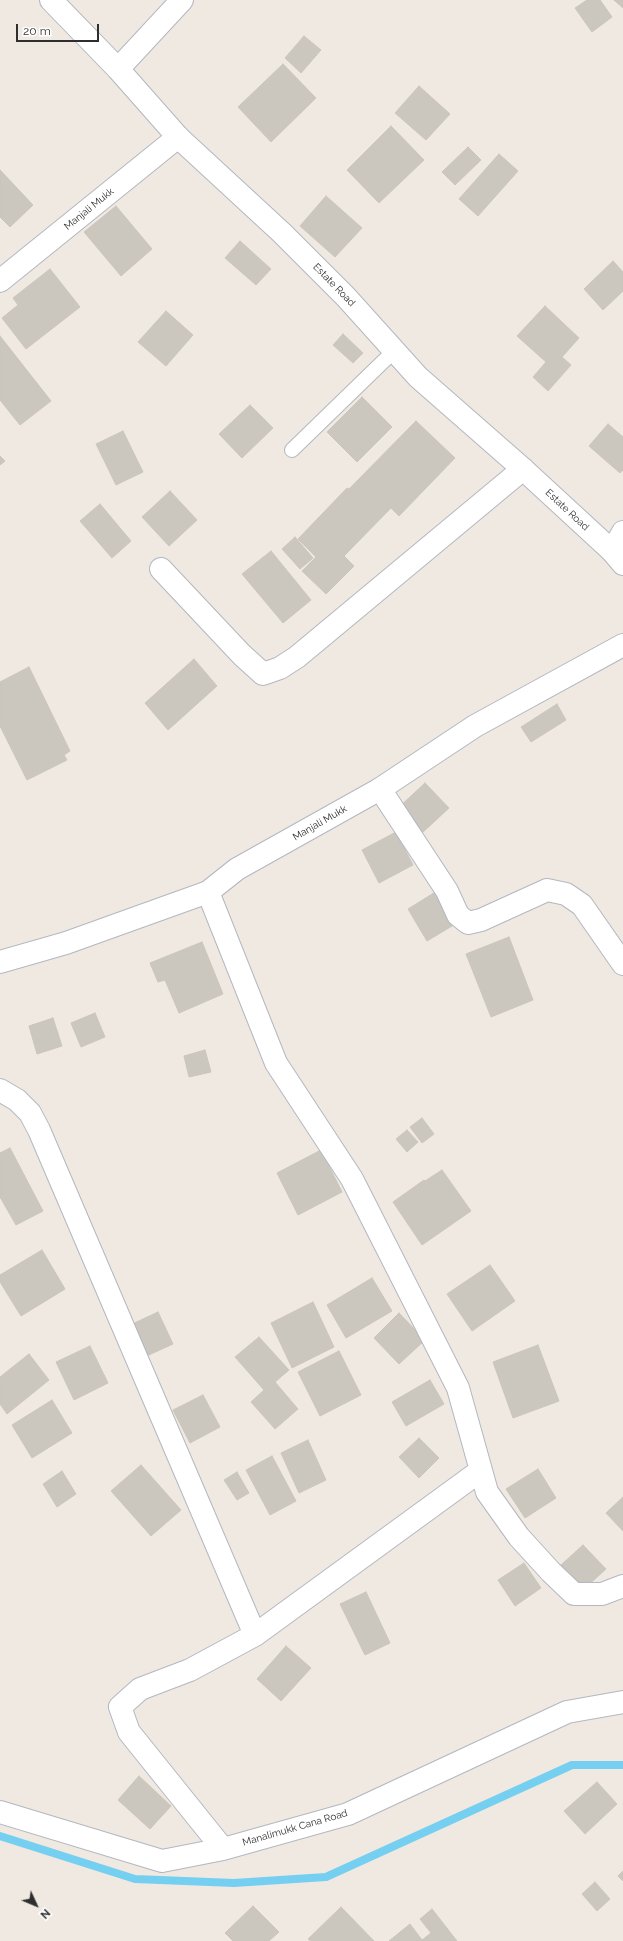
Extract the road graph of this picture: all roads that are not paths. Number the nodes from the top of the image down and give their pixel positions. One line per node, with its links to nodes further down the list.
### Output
1 (51, 0): 3 (street, Estate Road)
2 (182, 0): 3 (street)
3 (118, 69): 4 (street, Estate Road)
4 (178, 137): 5 (street, Manjali Mukk); 6 (street, Estate Road)
5 (0, 281)
6 (394, 351): 7 (lane); 8 (street, Estate Road)
7 (292, 450)
8 (523, 469): 10 (street, Estate Road); 11 (street)
9 (623, 532): 10 (street)
10 (617, 557)
11 (161, 569)
12 (623, 645): 13 (street, Manjali Mukk)
13 (380, 789): 14 (street, Manjali Mukk); 16 (street)
14 (208, 892): 15 (street, Manjali Mukk); 18 (street)
15 (0, 962)
16 (623, 964)
17 (0, 1090): 20 (street)
18 (480, 1471): 19 (street); 20 (street)
19 (623, 1586)
20 (255, 1635): 23 (street)
21 (623, 1702): 23 (street, Manalimukk Cana Road)
22 (0, 1812): 23 (street, Manalimukk Cana Road)
23 (223, 1849)

